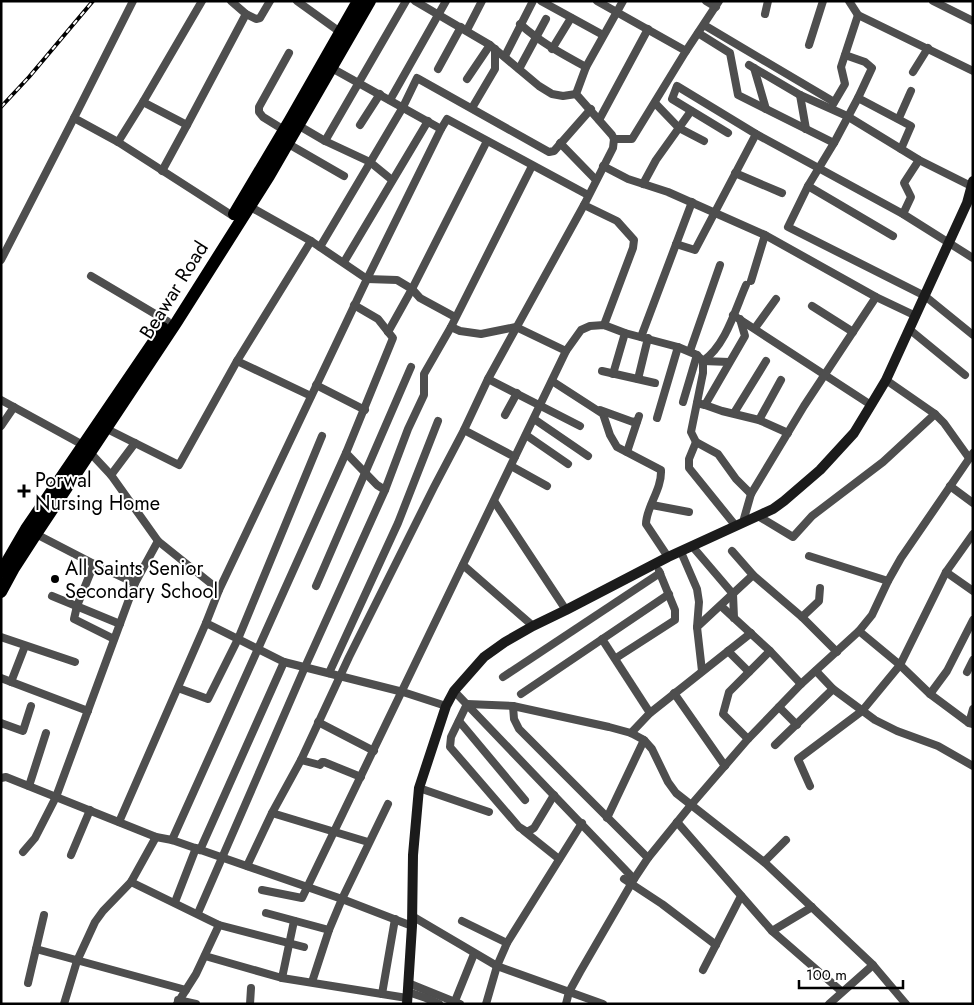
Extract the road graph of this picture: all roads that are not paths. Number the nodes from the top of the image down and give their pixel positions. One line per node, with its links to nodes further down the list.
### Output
1 (133, 1): 70 (street)
2 (202, 1): 61 (street)
3 (231, 1): 21 (street)
4 (270, 1): 25 (street)
5 (297, 1): 22 (street)
6 (358, 1): 36 (main road, Beawar Road)
7 (370, 1): 47 (main road, Beawar Road)
8 (406, 1): 54 (street)
9 (414, 1): 26 (street)
10 (446, 1): 26 (street)
11 (482, 1): 34 (street)
12 (533, 1): 32 (street)
13 (541, 1): 29 (street)
14 (597, 1): 24 (street)
15 (623, 1): 24 (street)
16 (706, 1): 23 (street)
17 (768, 1): 27 (street)
18 (823, 1): 40 (street)
19 (849, 1): 28 (street)
20 (934, 1): 30 (street)
21 (240, 4): 25 (street)
22 (308, 4): 36 (street)
23 (718, 4): 33 (street)
24 (616, 12): 35 (street); 38 (street)
25 (246, 14): 74 (street)
26 (439, 14): 34 (street); 60 (street)
27 (765, 14)
28 (858, 15): 41 (street); 46 (street)
29 (571, 18): 38 (street); 42 (street)
30 (972, 18)
31 (546, 20): 39 (street)
32 (520, 24): 39 (street); 43 (street)
33 (704, 25): 37 (street); 63 (street)
34 (464, 28): 43 (street); 49 (street)
35 (648, 29): 44 (street); 72 (street)
36 (340, 32): 47 (main road, Beawar Road)
37 (698, 33): 44 (street); 67 (street)
38 (603, 35): 48 (street)
39 (536, 38): 42 (street); 50 (street)
40 (809, 46)
41 (928, 48): 51 (street); 52 (street)
42 (552, 49): 48 (street)
43 (498, 51): 50 (street); 53 (street); 65 (street)
44 (686, 51): 62 (street)
45 (289, 53): 79 (street)
46 (845, 55): 59 (street); 63 (street)
47 (326, 66): 54 (street); 79 (main road, Beawar Road)
48 (586, 67): 57 (street)
49 (438, 69)
50 (519, 69): 57 (street)
51 (973, 71)
52 (913, 72)
53 (467, 79)
54 (358, 83): 56 (street); 83 (street)
55 (911, 92): 71 (street)
56 (380, 94): 60 (street); 75 (street)
57 (576, 94): 66 (street)
58 (800, 95): 63 (street); 67 (street); 78 (street)
59 (858, 98): 69 (street); 71 (street)
60 (390, 100): 64 (street)
61 (143, 102): 74 (street); 86 (street)
62 (655, 103): 76 (street); 82 (street)
63 (832, 105): 69 (street)
64 (403, 107): 65 (street); 73 (street); 91 (street)
65 (472, 108): 88 (street)
66 (591, 109): 72 (street); 88 (street)
67 (766, 109): 78 (street)
68 (691, 111): 76 (street); 80 (street); 81 (street)
69 (847, 116): 87 (street); 89 (street)
70 (74, 118): 86 (street); 118 (street)
71 (898, 118): 89 (street)
72 (600, 120): 82 (street)
73 (428, 121): 77 (street); 98 (street)
74 (187, 125): 95 (street)
75 (360, 125)
76 (679, 128): 85 (street); 100 (street)
77 (441, 129): 84 (street); 122 (street)
78 (806, 129): 87 (street)
79 (288, 131): 83 (street); 97 (street); 106 (main road, Beawar Road)
80 (728, 133)
81 (756, 134): 94 (street); 96 (street)
82 (614, 139): 93 (street)
83 (325, 141): 91 (street)
84 (487, 141): 92 (street); 123 (street)
85 (704, 141)
86 (118, 142): 95 (street)
87 (834, 143): 94 (street)
88 (557, 147): 99 (street)
89 (901, 149): 90 (street)
90 (919, 160): 104 (street); 109 (street)
91 (370, 162): 98 (street); 116 (street)
92 (532, 166): 103 (street); 130 (street)
93 (603, 166): 99 (street); 100 (street)
94 (819, 168): 101 (street); 109 (street)
95 (162, 171): 110 (street)
96 (735, 173): 102 (street); 108 (street)
97 (344, 176)
98 (392, 180): 119 (street)
99 (596, 180): 103 (street)
100 (643, 184): 105 (street)
101 (808, 186): 112 (street); 124 (street)
102 (782, 193)
103 (588, 195): 107 (street)
104 (971, 195): 114 (street)
105 (692, 202): 108 (street); 115 (street)
106 (245, 204): 110 (main road, Beawar Road); 113 (street); 182 (main road, Beawar Road)
107 (584, 205): 133 (street); 135 (street)
108 (714, 212): 111 (street); 115 (street)
109 (902, 214): 114 (street)
110 (233, 216): 132 (main road, Beawar Road)
111 (765, 235): 125 (street); 131 (street)
112 (893, 236)
113 (311, 241): 116 (street); 147 (street)
114 (949, 243): 117 (street); 124 (street)
115 (676, 244): 142 (street)
116 (320, 247): 119 (street)
117 (973, 258)
118 (1, 260)
119 (344, 262): 122 (street)
120 (720, 265): 144 (street)
121 (91, 276): 132 (street)
122 (368, 279): 123 (street); 127 (street)
123 (412, 289): 130 (street); 138 (street)
124 (925, 296): 129 (street); 141 (street)
125 (876, 297): 129 (street); 139 (street)
126 (776, 299): 136 (street)
127 (354, 305): 138 (street); 161 (street)
128 (812, 306): 139 (street)
129 (916, 316): 137 (street)
130 (455, 317): 134 (street)
131 (736, 317): 136 (street); 146 (street); 149 (street)
132 (167, 321): 189 (main road, Beawar Road)
133 (604, 326): 140 (street); 145 (street)
134 (451, 327): 135 (street); 201 (street)
135 (516, 327): 145 (street); 155 (street)
136 (754, 328): 154 (street)
137 (909, 329): 153 (street); 158 (street)
138 (388, 332): 172 (street)
139 (853, 332): 154 (street)
140 (625, 333): 142 (street); 152 (street)
141 (973, 336)
142 (645, 338): 143 (street); 156 (street)
143 (678, 347): 144 (street); 176 (street)
144 (690, 350): 146 (street)
145 (566, 351): 159 (street)
146 (700, 358): 149 (street); 165 (street); 166 (street)
147 (237, 361): 163 (street); 188 (street)
148 (766, 361): 173 (street)
149 (730, 362): 168 (street)
150 (411, 367): 197 (street)
151 (602, 371): 152 (street)
152 (613, 374): 156 (street)
153 (965, 375)
154 (825, 376): 169 (street); 184 (street)
155 (488, 379): 162 (street); 183 (street)
156 (638, 380): 160 (street)
157 (781, 380): 178 (street)
158 (886, 380): 169 (street); 174 (street)
159 (552, 381): 167 (street); 171 (street)
160 (655, 383)
161 (316, 385): 163 (street); 172 (street)
162 (517, 393): 167 (street); 175 (street)
163 (311, 396): 226 (street)
164 (1, 400): 170 (street)
165 (683, 402)
166 (697, 403): 168 (street); 187 (street)
167 (540, 405): 177 (street); 181 (street)
168 (706, 405): 173 (street)
169 (871, 405): 207 (street)
170 (14, 407): 180 (street); 189 (street)
171 (592, 407): 190 (street); 190 (street)
172 (365, 410): 191 (street)
173 (734, 413): 178 (street)
174 (935, 414): 193 (street); 207 (street)
175 (505, 415)
176 (657, 418)
177 (534, 419): 185 (street); 192 (street)
178 (759, 420): 184 (street)
179 (438, 421): 263 (street)
180 (1, 426)
181 (580, 426)
182 (107, 429): 188 (street); 189 (main road, Beawar Road)
183 (464, 430): 194 (street); 264 (street)
184 (788, 433): 202 (street)
185 (526, 435): 194 (street); 195 (street)
186 (322, 436): 245 (street)
187 (696, 442): 202 (street); 208 (street)
188 (135, 443): 198 (street)
189 (87, 449): 198 (street); 209 (main road, Beawar Road)
190 (627, 452): 205 (street)
191 (346, 453): 197 (street); 249 (street)
192 (588, 456)
193 (971, 456): 200 (street)
194 (515, 457): 196 (street)
195 (568, 464)
196 (511, 466): 199 (street); 203 (street)
197 (366, 473): 201 (street); 224 (street)
198 (111, 475): 211 (street)
199 (547, 486)
200 (950, 486): 204 (street); 222 (street)
201 (385, 490): 258 (street)
202 (751, 494): 208 (street)
203 (494, 501): 218 (street); 234 (street)
204 (973, 503)
205 (652, 505): 206 (street); 216 (street)
206 (689, 512)
207 (758, 516): 208 (street)
208 (739, 524): 212 (street)
209 (31, 531): 217 (street); 219 (main road, Beawar Road)
210 (973, 534): 220 (street)
211 (158, 542): 223 (street); 226 (street)
212 (692, 546): 214 (street); 230 (street)
213 (732, 551): 221 (street)
214 (681, 552): 216 (street); 241 (street)
215 (809, 556): 222 (street)
216 (661, 563): 229 (street); 234 (street); 265 (street)
217 (94, 564): 223 (street); 232 (street)
218 (463, 566): 240 (street); 272 (street)
219 (7, 568): 228 (main road, Beawar Road)
220 (946, 572): 227 (street); 257 (street)
221 (753, 575): 230 (street); 235 (street)
222 (888, 581): 242 (street)
223 (135, 583): 238 (street)
224 (316, 586)
225 (820, 588): 235 (street)
226 (219, 590): 239 (street)
227 (973, 591)
228 (1, 592)
229 (669, 594): 246 (street); 253 (street)
230 (733, 594): 233 (street); 236 (street)
231 (52, 596): 232 (street)
232 (77, 606): 238 (street); 247 (street)
233 (720, 606): 236 (street); 241 (street)
234 (566, 610): 240 (street)
235 (802, 617): 252 (street)
236 (734, 618): 243 (street)
237 (973, 620): 275 (street)
238 (120, 624): 247 (street)
239 (206, 624): 245 (street); 269 (street)
240 (533, 626): 271 (street)
241 (697, 627): 259 (street)
242 (859, 631): 252 (street); 257 (street)
243 (751, 633): 250 (street); 251 (street)
244 (1, 637): 248 (street)
245 (238, 639): 249 (street); 269 (street)
246 (602, 639): 253 (street); 273 (street)
247 (114, 640): 282 (street)
248 (25, 646): 255 (street); 267 (street)
249 (258, 649): 256 (street); 319 (street)
250 (728, 651): 259 (street); 260 (street)
251 (770, 651): 260 (street); 268 (street)
252 (837, 652): 261 (street)
253 (616, 658): 284 (street)
254 (973, 660): 262 (street)
255 (75, 662)
256 (284, 662): 258 (street); 322 (street)
257 (900, 665): 275 (street); 283 (street)
258 (305, 667): 263 (street); 325 (street)
259 (702, 671): 274 (street)
260 (749, 672): 292 (street)
261 (816, 672): 268 (street); 270 (street)
262 (967, 672)
263 (329, 673): 264 (street)
264 (341, 676): 272 (street); 287 (street)
265 (503, 677)
266 (1, 678): 267 (street)
267 (11, 682): 282 (street)
268 (801, 684): 280 (street)
269 (178, 688): 313 (street)
270 (834, 689): 283 (street); 289 (street)
271 (454, 691): 276 (street); 278 (street)
272 (402, 692): 278 (street); 295 (street)
273 (521, 694)
274 (674, 694): 284 (street); 297 (street)
275 (930, 694): 288 (street)
276 (467, 704): 279 (street); 285 (street); 304 (street)
277 (31, 706): 286 (street)
278 (446, 706): 303 (street)
279 (512, 706): 291 (street); 312 (street)
280 (778, 707): 289 (street); 292 (street)
281 (973, 708): 288 (street)
282 (88, 711): 305 (street)
283 (862, 711): 298 (street); 302 (street)
284 (650, 713): 291 (street)
285 (459, 721): 306 (street); 317 (street)
286 (1, 722)
287 (318, 722): 295 (street); 296 (street)
288 (971, 723)
289 (797, 725): 294 (street)
290 (46, 733): 301 (street)
291 (631, 733): 293 (street)
292 (748, 739): 297 (street)
293 (644, 740): 308 (street); 312 (street)
294 (775, 745)
295 (374, 750): 299 (street)
296 (301, 760): 299 (street); 311 (street)
297 (725, 766): 308 (street)
298 (973, 766)
299 (361, 776): 316 (street)
300 (1, 778): 301 (street)
301 (29, 786): 305 (street)
302 (810, 786)
303 (419, 788): 310 (street); 344 (street)
304 (554, 795): 315 (street); 317 (street)
305 (56, 797): 309 (street); 323 (street)
306 (525, 800)
307 (388, 804): 321 (street)
308 (691, 805): 314 (street); 328 (street)
309 (90, 810): 313 (street); 324 (street)
310 (489, 812)
311 (272, 813): 316 (street); 329 (street)
312 (608, 818): 326 (street)
313 (119, 822): 318 (street)
314 (677, 822): 326 (street); 335 (street)
315 (582, 823): 327 (street); 331 (street)
316 (334, 830): 321 (street); 333 (street)
317 (524, 831): 327 (street)
318 (156, 837): 319 (street); 332 (street)
319 (172, 840): 322 (street)
320 (786, 840): 328 (street)
321 (368, 842): 336 (street)
322 (198, 849): 325 (street); 337 (street)
323 (23, 852)
324 (71, 855)
325 (222, 857): 329 (street); 339 (street)
326 (648, 858): 331 (street)
327 (560, 859): 350 (street)
328 (764, 862): 338 (street)
329 (247, 866): 333 (street)
330 (624, 878): 331 (street)
331 (633, 881): 351 (street); 365 (street)
332 (131, 882): 337 (street); 356 (street)
333 (307, 887): 334 (street); 336 (street)
334 (262, 890)
335 (742, 896): 348 (street); 351 (street)
336 (342, 899): 342 (street); 347 (street)
337 (175, 902): 339 (street)
338 (812, 907): 348 (street); 358 (street)
339 (198, 913): 346 (street)
340 (266, 914): 343 (street)
341 (44, 915): 353 (street)
342 (395, 919): 344 (street); 367 (street)
343 (294, 921): 347 (street); 349 (street)
344 (412, 921): 354 (street); 368 (street)
345 (462, 921): 350 (street)
346 (219, 924): 349 (street); 355 (street)
347 (329, 930): 361 (street)
348 (772, 931): 366 (street)
349 (290, 942): 352 (street); 360 (street)
350 (507, 943): 357 (street)
351 (716, 945): 359 (street)
352 (304, 947)
353 (36, 949): 356 (street); 362 (street)
354 (474, 954): 357 (street); 370 (street)
355 (205, 956): 360 (street); 363 (street)
356 (77, 961): 363 (street); 373 (street)
357 (497, 966): 365 (street); 377 (street)
358 (873, 966): 366 (street); 372 (street)
359 (703, 970)
360 (282, 978): 361 (street)
361 (312, 982): 367 (street)
362 (28, 983)
363 (187, 988): 369 (street)
364 (251, 988): 375 (street)
365 (570, 992): 378 (street); 379 (street)
366 (841, 992): 380 (street)
367 (382, 994): 368 (street)
368 (407, 996): 370 (street); 376 (street)
369 (178, 1002): 371 (street)
370 (457, 1002)
371 (188, 1003): 374 (street)
372 (904, 1003)
373 (64, 1004)
374 (196, 1004)
375 (250, 1004)
376 (440, 1004)
377 (486, 1004)
378 (566, 1004)
379 (603, 1004)
380 (829, 1004)

